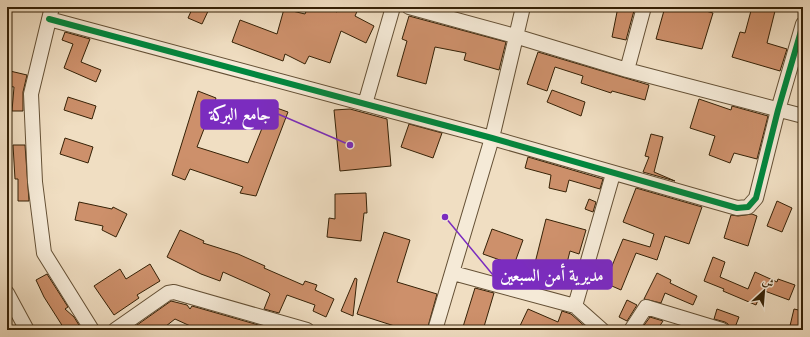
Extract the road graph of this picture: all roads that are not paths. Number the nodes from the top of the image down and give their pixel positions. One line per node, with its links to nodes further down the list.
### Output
1 (393, 7): 9 (street)
2 (409, 7): 7 (street)
3 (523, 7): 7 (street)
4 (644, 7): 8 (street)
5 (51, 13): 9 (street); 18 (street)
6 (803, 24): 10 (street)
7 (515, 36): 8 (street); 12 (street)
8 (627, 70): 10 (street)
9 (364, 104): 12 (street)
10 (778, 110): 11 (street); 13 (street)
11 (803, 116)
12 (492, 138): 13 (street); 14 (street)
13 (613, 174): 16 (street)
14 (454, 273): 16 (street); 21 (street)
15 (7, 293): 17 (street)
16 (575, 306): 22 (street)
17 (26, 330)
18 (92, 330)
19 (115, 330): 20 (street)
20 (307, 330)
21 (435, 330)
22 (602, 330)
23 (631, 330): 24 (street)
24 (722, 330)

